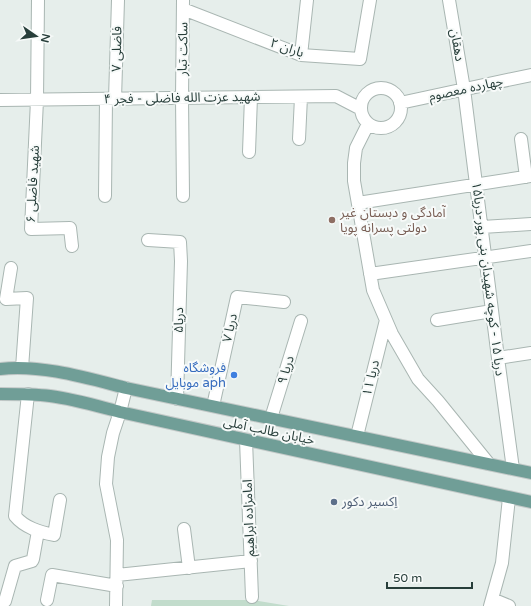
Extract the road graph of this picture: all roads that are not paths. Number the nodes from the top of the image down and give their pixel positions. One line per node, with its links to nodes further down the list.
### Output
1 (38, 0): 15 (street)
2 (118, 0): 13 (street, فاضلی ۷)
3 (306, 0): 7 (street)
4 (370, 0): 7 (street, باران ۲)
5 (449, 0): 9 (street, دهقان)
6 (183, 4): 7 (street, باران ۲); 11 (street, ساکت تبار)
7 (301, 56)
8 (531, 75): 9 (street, چهارده معصوم)
9 (464, 89): 16 (street, چهارده معصوم); 23 (street, دریا ۱۵ - كوچه شهيدان بنی پور-دريا۱۵)
10 (301, 97): 12 (street, شهید عزت الله فاضلی - فجر ۴); 17 (street, شهید عزت الله فاضلی - فجر ۴); 19 (street)
11 (182, 98): 12 (street, شهید عزت الله فاضلی - فجر ۴); 13 (street, شهید عزت الله فاضلی - فجر ۴); 25 (street, ساکت تبار)
12 (251, 98): 21 (street)
13 (111, 99): 15 (street, شهید عزت الله فاضلی - فجر ۴); 24 (street, فاضلی ۷)
14 (0, 100): 15 (street, شهید عزت الله فاضلی - فجر ۴)
15 (37, 100): 30 (street, شهید فاضلی ۶)
16 (400, 103): 17 (street); 18 (street)
17 (361, 108): 18 (street)
18 (368, 124): 26 (street)
19 (298, 139)
20 (521, 139): 22 (street)
21 (249, 152)
22 (528, 177): 23 (street)
23 (476, 185): 26 (street); 28 (street, دریا ۱۵ - كوچه شهيدان بنی پور-دريا۱۵)
24 (105, 196)
25 (183, 196)
26 (358, 203): 34 (street)
27 (531, 224): 28 (street)
28 (482, 228): 32 (street, دریا ۱۵ - كوچه شهيدان بنی پور-دريا۱۵)
29 (148, 240): 47 (street, دریا۵)
30 (72, 246)
31 (531, 251): 32 (street)
32 (485, 258): 34 (street); 36 (street, دریا ۱۵ - كوچه شهيدان بنی پور-دريا۱۵)
33 (11, 268): 42 (street)
34 (370, 274): 37 (street)
35 (284, 302): 48 (street, دریا ۷)
36 (492, 311): 38 (street); 41 (street, دریا ۱۵ - كوچه شهيدان بنی پور-دريا۱۵)
37 (386, 320): 51 (street, دریا ۱۱); 53 (street)
38 (437, 320)
39 (301, 321): 50 (street, دریا ۹)
40 (531, 353): 41 (street)
41 (498, 358): 54 (street, دریا ۱۵ - كوچه شهيدان بنی پور-دريا۱۵)
42 (22, 368): 43 (main road, خیابان طالب آملی); 44 (main road, خیابان طالب آملی)
43 (0, 369)
44 (126, 388): 47 (main road, خیابان طالب آملی); 49 (street)
45 (0, 394): 46 (main road, خیابان طالب آملی)
46 (28, 394): 49 (main road, خیابان طالب آملی); 60 (street)
47 (178, 398): 48 (main road, خیابان طالب آملی)
48 (213, 406): 50 (main road, خیابان طالب آملی)
49 (120, 412): 52 (main road, خیابان طالب آملی); 63 (street)
50 (271, 418): 51 (main road, خیابان طالب آملی)
51 (357, 436): 53 (main road, خیابان طالب آملی)
52 (246, 440): 56 (main road, خیابان طالب آملی); 61 (street, امامزاده ابراهیم)
53 (489, 464): 54 (main road, خیابان طالب آملی)
54 (512, 469): 55 (main road, خیابان طالب آملی)
55 (531, 473)
56 (509, 498): 58 (main road, خیابان طالب آملی); 66 (street)
57 (60, 500): 60 (street)
58 (531, 502)
59 (184, 529): 62 (street)
60 (38, 531): 67 (street)
61 (251, 561): 62 (street); 64 (street, امامزاده ابراهیم)
62 (189, 568): 63 (street)
63 (117, 580): 65 (street); 68 (street)
64 (252, 597)
65 (47, 600)
66 (491, 602): 69 (street)
67 (0, 604)
68 (116, 606)
69 (509, 606)

